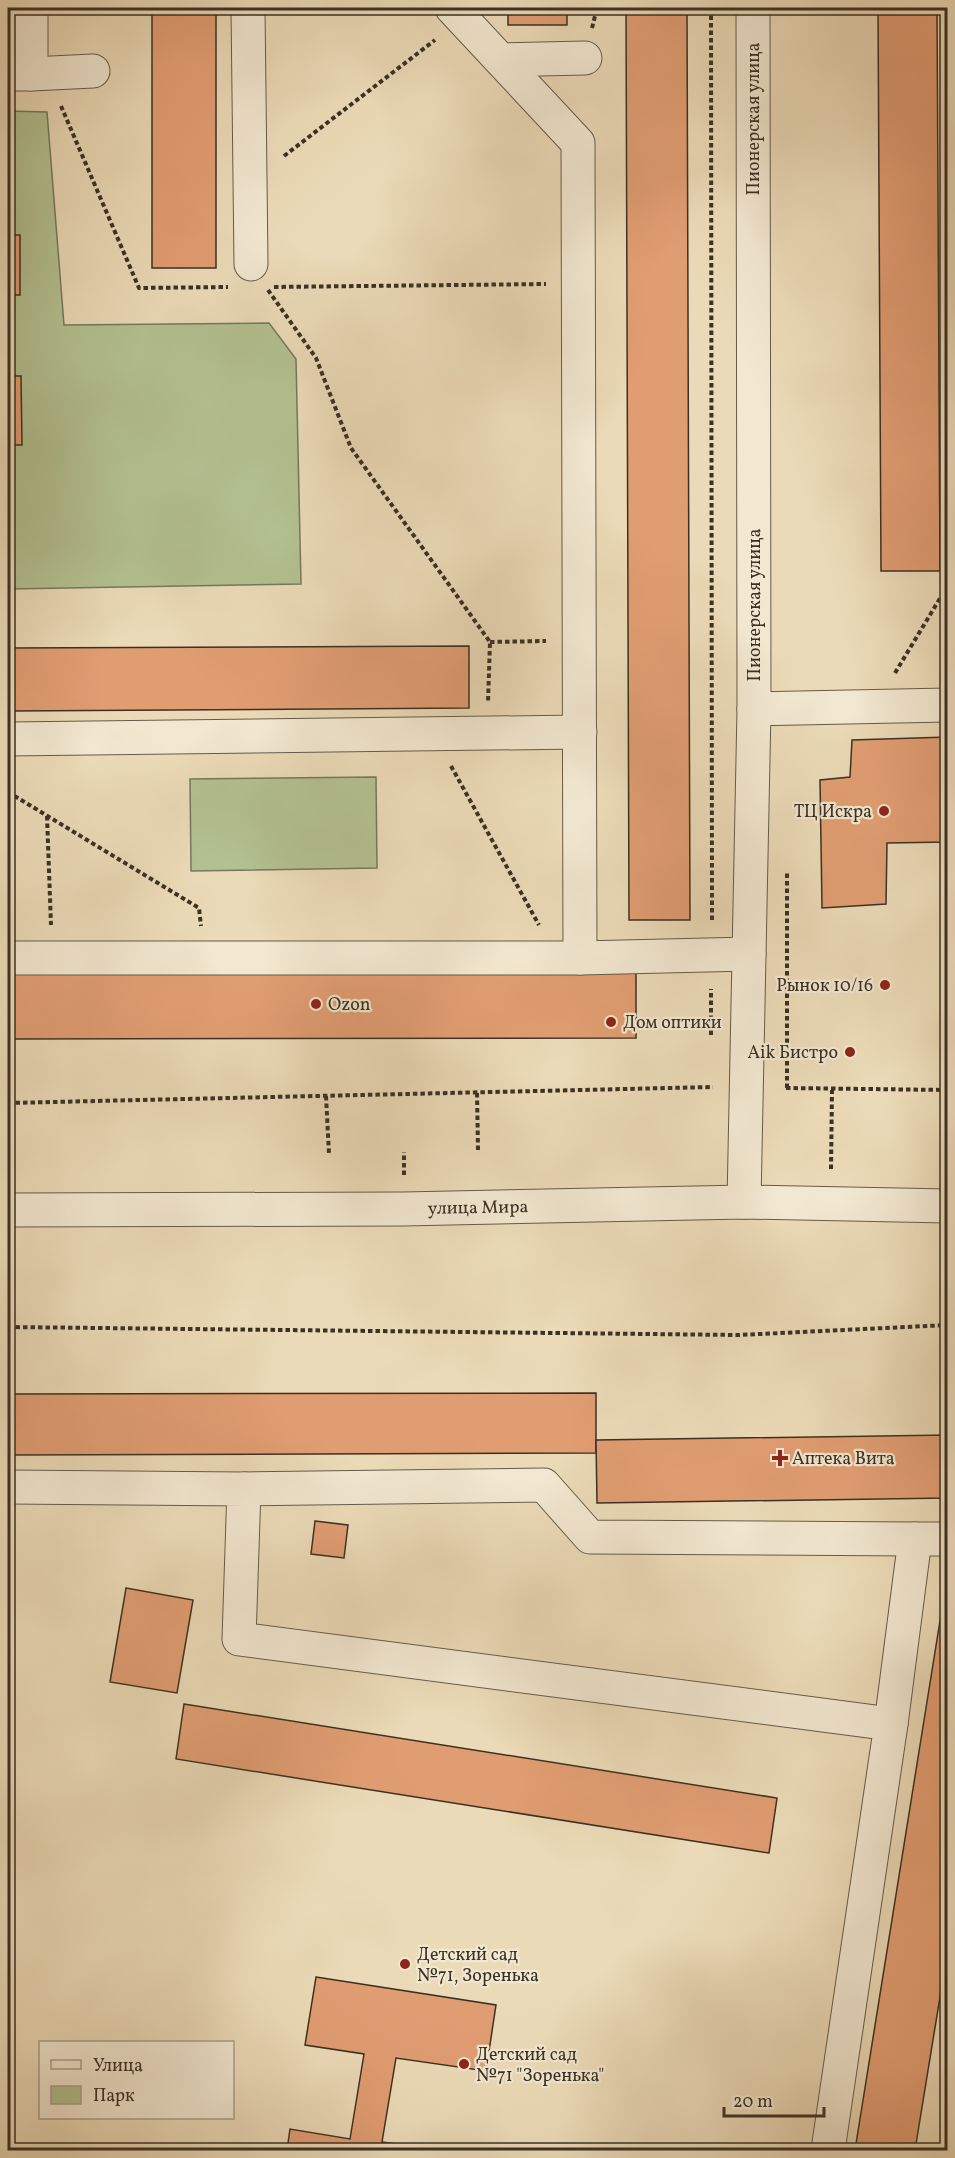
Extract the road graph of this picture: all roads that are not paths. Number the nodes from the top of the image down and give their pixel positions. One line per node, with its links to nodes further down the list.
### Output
1 (31, 8): 8 (street)
2 (248, 8): 9 (street)
3 (753, 8): 11 (street, Пионерская улица)
4 (458, 13): 6 (street)
5 (585, 58): 6 (street)
6 (501, 60): 12 (street)
7 (93, 71): 8 (street)
8 (20, 74)
9 (251, 264)
10 (948, 705): 11 (street)
11 (754, 709): 14 (street, Пионерская улица)
12 (580, 732): 13 (street); 16 (street)
13 (8, 739)
14 (749, 954): 16 (street); 17 (street, Пионерская улица)
15 (8, 958): 16 (street)
16 (569, 958)
17 (744, 1202): 18 (street, улица Мира); 19 (street, улица Мира)
18 (948, 1206)
19 (8, 1210)
20 (8, 1487): 21 (street)
21 (244, 1489): 22 (street); 24 (street)
22 (915, 1539): 23 (street); 24 (street)
23 (948, 1539)
24 (891, 1724): 25 (street)
25 (828, 2151)

